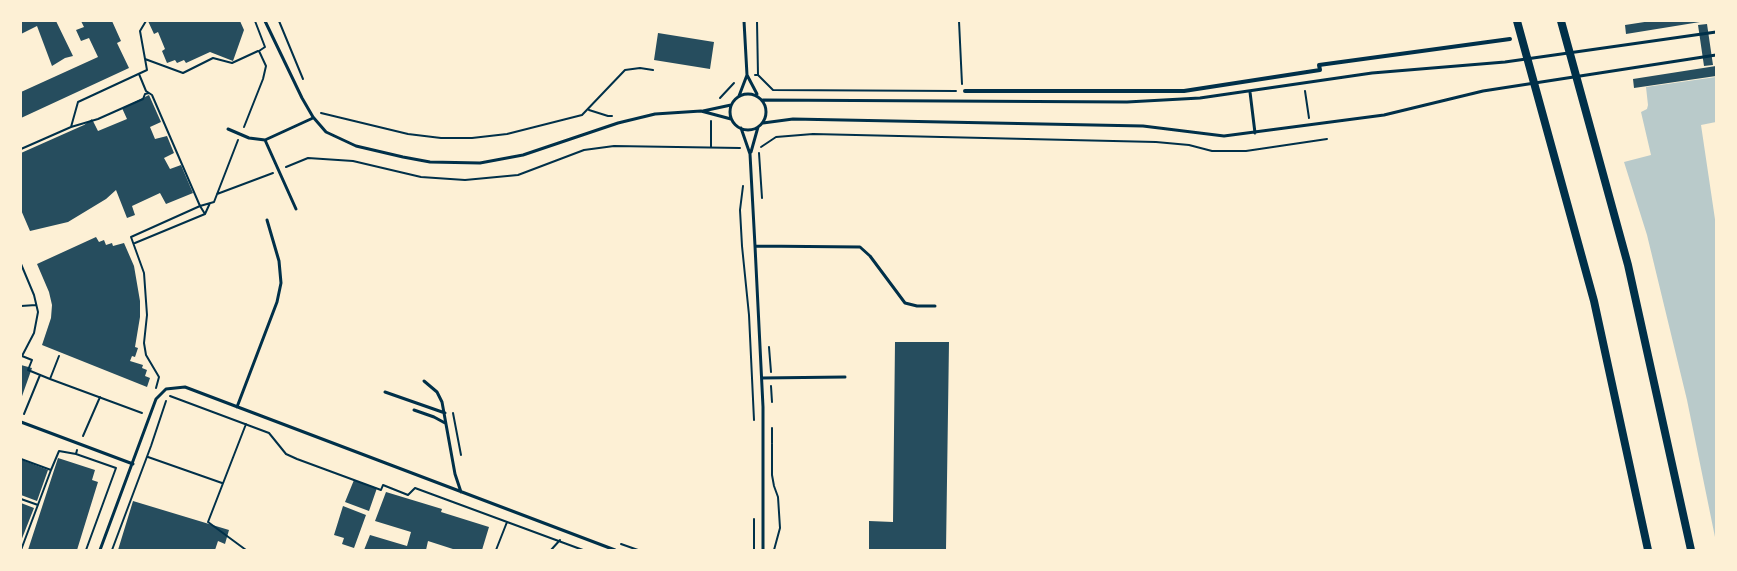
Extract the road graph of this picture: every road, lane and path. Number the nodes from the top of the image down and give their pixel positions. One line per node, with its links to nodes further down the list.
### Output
1 (146, 21): 15 (path)
2 (255, 21): 12 (path)
3 (265, 21): 35 (lane)
4 (279, 21): 23 (path)
5 (744, 21): 19 (lane)
6 (757, 21): 20 (path)
7 (959, 21): 25 (path)
8 (1517, 21): 16 (main road)
9 (1561, 21): 13 (main road)
10 (1716, 32): 13 (lane)
11 (1510, 39): 25 (street)
12 (259, 51): 15 (path); 44 (path)
13 (1570, 52): 16 (lane); 21 (main road)
14 (1716, 55): 21 (lane)
15 (145, 59): 18 (path)
16 (1529, 59): 22 (main road); 24 (lane)
17 (653, 70): 32 (path)
18 (139, 74): 27 (path); 39 (path)
19 (747, 75): 28 (lane); 29 (lane)
20 (758, 75)
21 (1576, 75): 22 (lane); 115 (main road)
22 (1536, 82): 38 (lane); 114 (main road)
23 (305, 83)
24 (1304, 83): 26 (lane); 38 (path)
25 (965, 91)
26 (1250, 92): 30 (lane); 43 (lane)
27 (150, 93): 39 (path); 55 (path)
28 (740, 96): 29 (lane); 31 (lane)
29 (758, 96): 30 (lane)
30 (763, 100): 37 (lane)
31 (731, 105): 33 (lane); 36 (lane)
32 (318, 108)
33 (701, 111): 34 (lane); 35 (lane)
34 (711, 114): 36 (lane); 48 (path)
35 (313, 117): 46 (lane)
36 (731, 119): 41 (lane)
37 (763, 123): 40 (lane); 43 (lane)
38 (1310, 125): 43 (lane); 47 (path)
39 (70, 127): 50 (path)
40 (758, 127): 41 (lane); 49 (lane)
41 (741, 128): 49 (lane)
42 (228, 129): 44 (lane)
43 (1255, 133)
44 (241, 134): 46 (lane); 53 (path)
45 (1327, 139): 47 (path)
46 (265, 140): 51 (lane)
47 (1313, 142): 49 (path)
48 (711, 147): 49 (path); 51 (path)
49 (750, 147): 60 (lane)
50 (21, 149)
51 (278, 170): 53 (path); 56 (lane)
52 (743, 181): 84 (path)
53 (217, 194): 54 (path)
54 (211, 202): 55 (path); 57 (path)
55 (200, 206): 57 (path); 59 (path)
56 (296, 209)
57 (205, 214): 59 (path)
58 (267, 220): 76 (lane)
59 (134, 244): 68 (path)
60 (755, 246): 64 (lane); 70 (lane)
61 (21, 264): 62 (path)
62 (36, 305): 63 (path); 65 (path)
63 (21, 306)
64 (935, 306)
65 (22, 356): 67 (path)
66 (59, 356): 71 (path)
67 (40, 375): 71 (path); 79 (path)
68 (159, 377)
69 (845, 377): 70 (lane)
70 (762, 378): 86 (lane)
71 (50, 380): 74 (path)
72 (424, 381): 78 (lane)
73 (385, 392): 78 (lane)
74 (100, 398): 80 (path); 85 (path)
75 (451, 406): 90 (path)
76 (237, 407): 80 (lane); 94 (lane)
77 (414, 410): 82 (lane)
78 (445, 412): 82 (lane)
79 (24, 416)
80 (150, 416): 91 (lane)
81 (21, 422): 85 (lane)
82 (446, 423): 94 (lane)
83 (246, 424): 88 (path); 93 (path); 98 (path)
84 (754, 424)
85 (80, 444): 87 (path); 91 (lane)
86 (763, 444): 112 (lane); 113 (path)
87 (76, 454): 92 (path); 102 (path)
88 (147, 457): 93 (path); 104 (path)
89 (21, 459): 92 (path)
90 (462, 463)
91 (133, 464): 103 (lane)
92 (51, 470): 96 (path)
93 (222, 483): 105 (path)
94 (461, 492): 109 (lane)
95 (21, 499): 96 (path)
96 (38, 505): 101 (path)
97 (754, 516): 111 (path)
98 (507, 522): 99 (path); 106 (path)
99 (560, 541): 107 (path); 108 (path)
100 (616, 542): 110 (path)
101 (21, 547)
102 (86, 550)
103 (100, 550)
104 (112, 550)
105 (246, 550)
106 (496, 550)
107 (551, 550)
108 (584, 550)
109 (615, 550)
110 (638, 550)
111 (754, 550)
112 (763, 550)
113 (774, 550)
114 (1648, 550)
115 (1691, 550)

